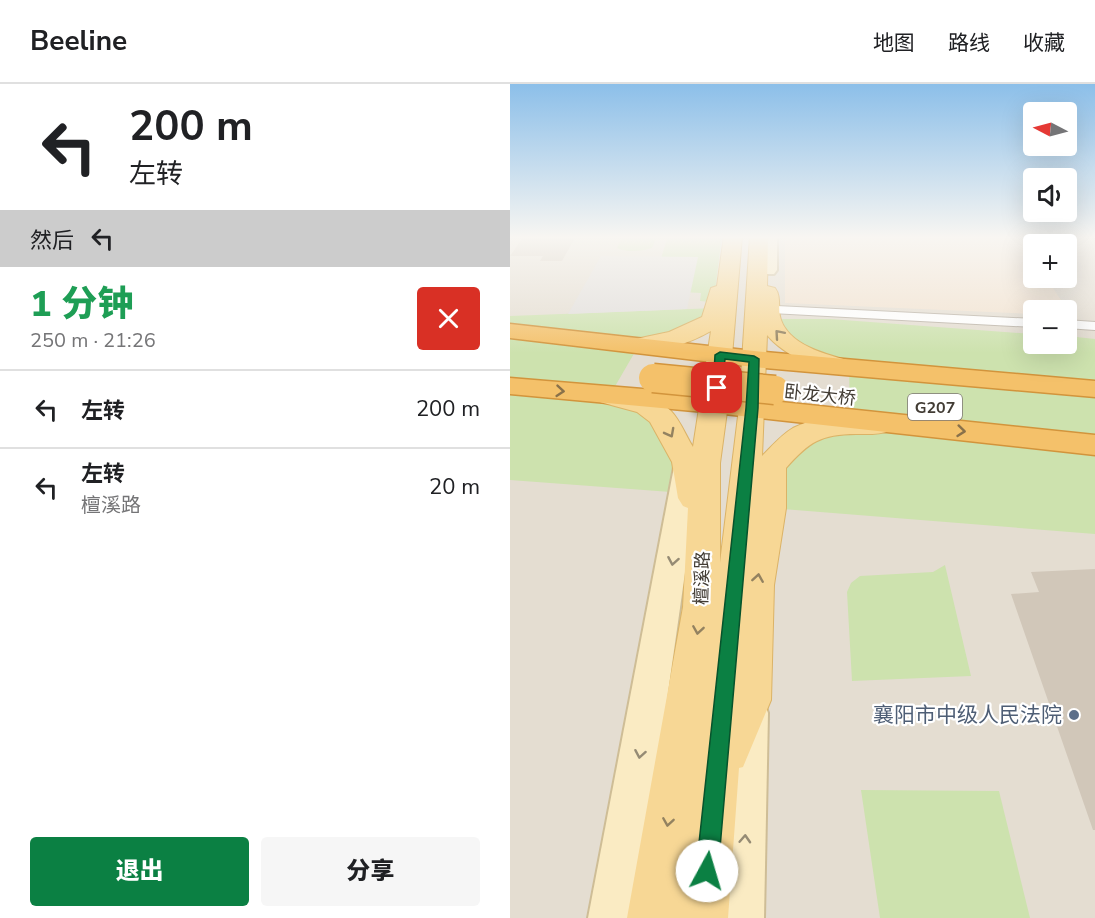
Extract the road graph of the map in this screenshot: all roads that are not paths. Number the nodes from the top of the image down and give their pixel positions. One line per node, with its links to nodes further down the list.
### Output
1 (736, 275): 9 (main road)
2 (742, 275): 11 (main road, 檀溪路)
3 (754, 275): 4 (main road, 檀溪路)
4 (762, 309): 5 (street); 12 (main road, 檀溪路); 14 (main road, one-way to 4)
5 (1023, 322)
6 (1077, 325): 7 (street)
7 (1095, 326)
8 (510, 331): 9 (highway)
9 (639, 345): 11 (highway)
10 (510, 348): 18 (highway, 卧龙大桥 / G207)
11 (720, 355): 12 (highway); 19 (main road, 檀溪路)
12 (754, 359): 14 (highway); 19 (main road, 檀溪路)
13 (510, 364): 20 (highway, 卧龙大桥 / G207, bridge)
14 (849, 368): 16 (highway)
15 (510, 386): 17 (highway, one-way to 17)
16 (1095, 389)
17 (609, 396): 19 (highway); 23 (main road, one-way to 23)
18 (1095, 405)
19 (734, 406): 21 (highway); 24 (main road, 檀溪路); 26 (main road, 檀溪路)
20 (1095, 423)
21 (905, 425): 22 (highway, one-way to 22); 25 (main road, one-way to 21)
22 (1095, 445)
23 (687, 462): 24 (main road); 27 (street, one-way to 27)
24 (702, 588): 28 (main road, 檀溪路, one-way to 28)
25 (750, 700): 26 (main road); 30 (street, one-way to 25)
26 (716, 776): 29 (main road, 檀溪路)
27 (612, 918)
28 (653, 918)
29 (702, 918)
30 (740, 918)

